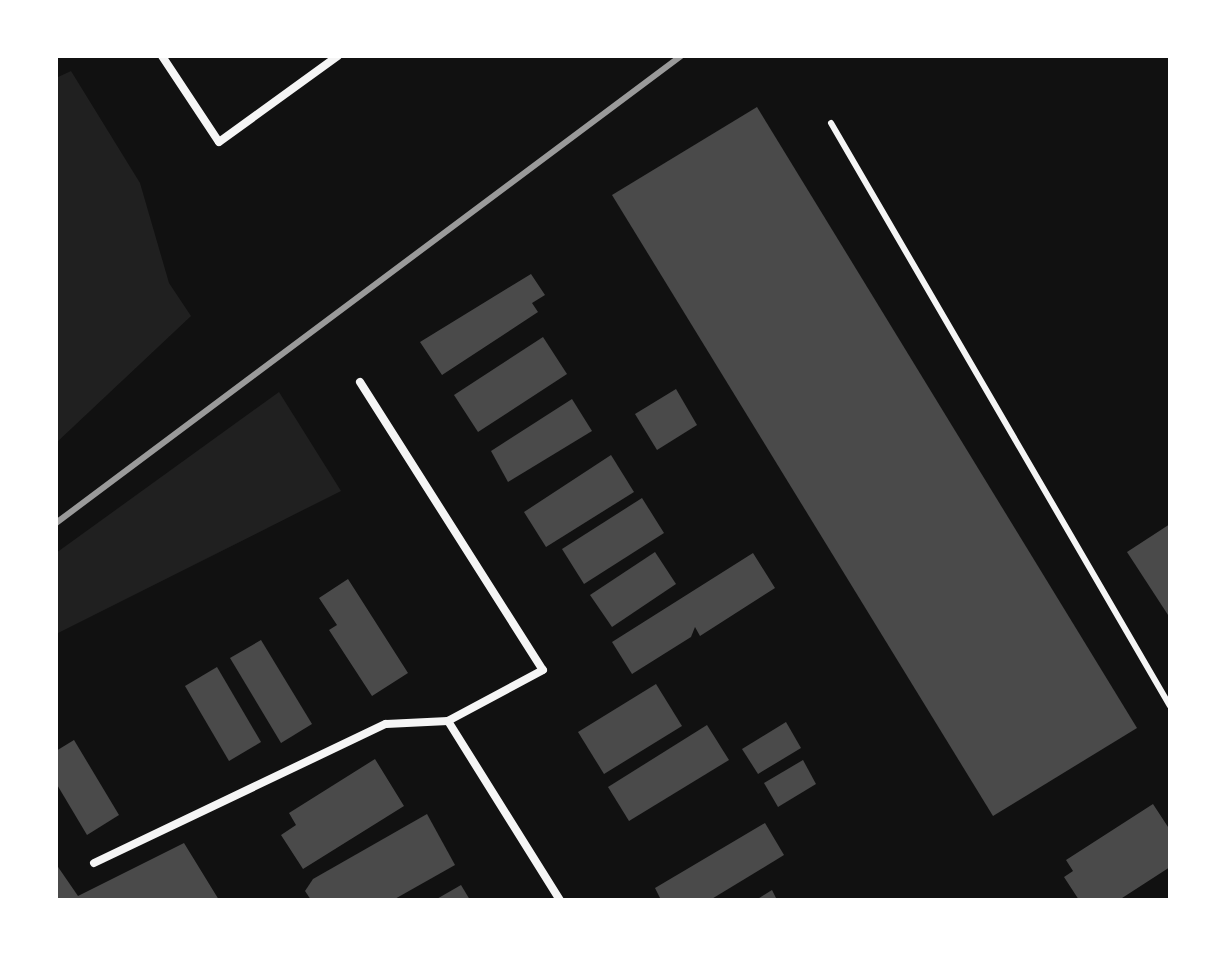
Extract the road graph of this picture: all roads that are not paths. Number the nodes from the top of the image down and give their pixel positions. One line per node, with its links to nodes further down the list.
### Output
1 (162, 56): 2 (street)
2 (338, 56)
3 (831, 123): 5 (lane)
4 (360, 382): 6 (street)
5 (1170, 706)
6 (448, 721): 7 (street); 8 (street)
7 (94, 863)
8 (560, 900)

